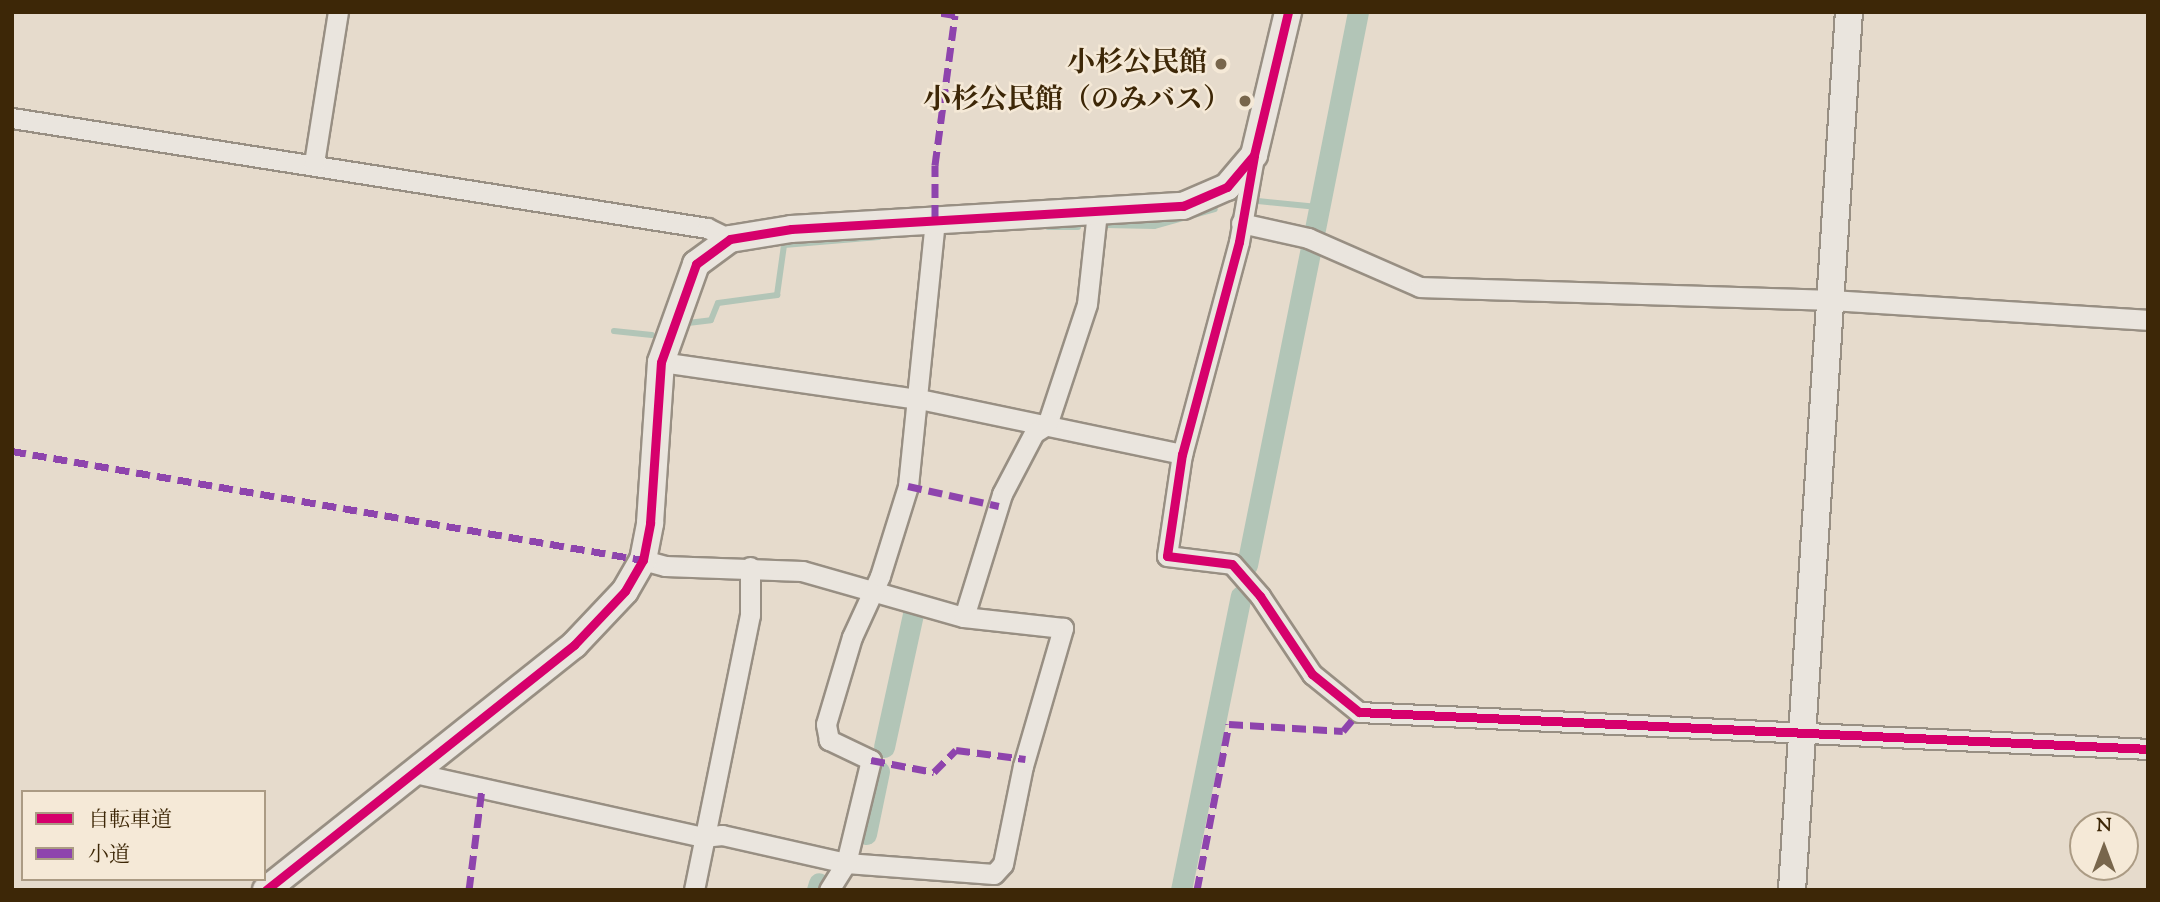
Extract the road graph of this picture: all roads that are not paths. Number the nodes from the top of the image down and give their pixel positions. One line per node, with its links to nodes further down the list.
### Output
1 (338, 12): 6 (street)
2 (1288, 12): 5 (street)
3 (1849, 12): 11 (street)
4 (12, 118): 6 (street)
5 (1254, 155): 7 (street); 9 (street)
6 (314, 163): 10 (street)
7 (1097, 212): 8 (street); 15 (street)
8 (936, 219): 10 (street); 14 (street)
9 (1241, 223): 11 (street); 16 (street)
10 (730, 239): 13 (street)
11 (1832, 300): 12 (street); 21 (street)
12 (2148, 320)
13 (662, 362): 14 (street); 17 (street)
14 (919, 399): 15 (street); 19 (street)
15 (1047, 425): 16 (street); 20 (street)
16 (1182, 454): 21 (street)
17 (643, 560): 18 (street); 23 (street)
18 (750, 566): 19 (street); 24 (street)
19 (872, 588): 20 (street); 25 (street)
20 (964, 617): 25 (street)
21 (1805, 730): 22 (street); 29 (street)
22 (2148, 749)
23 (410, 772): 24 (street); 26 (street)
24 (704, 837): 25 (street); 27 (street)
25 (846, 863): 28 (street)
26 (266, 890)
27 (694, 890)
28 (829, 890)
29 (1792, 890)

